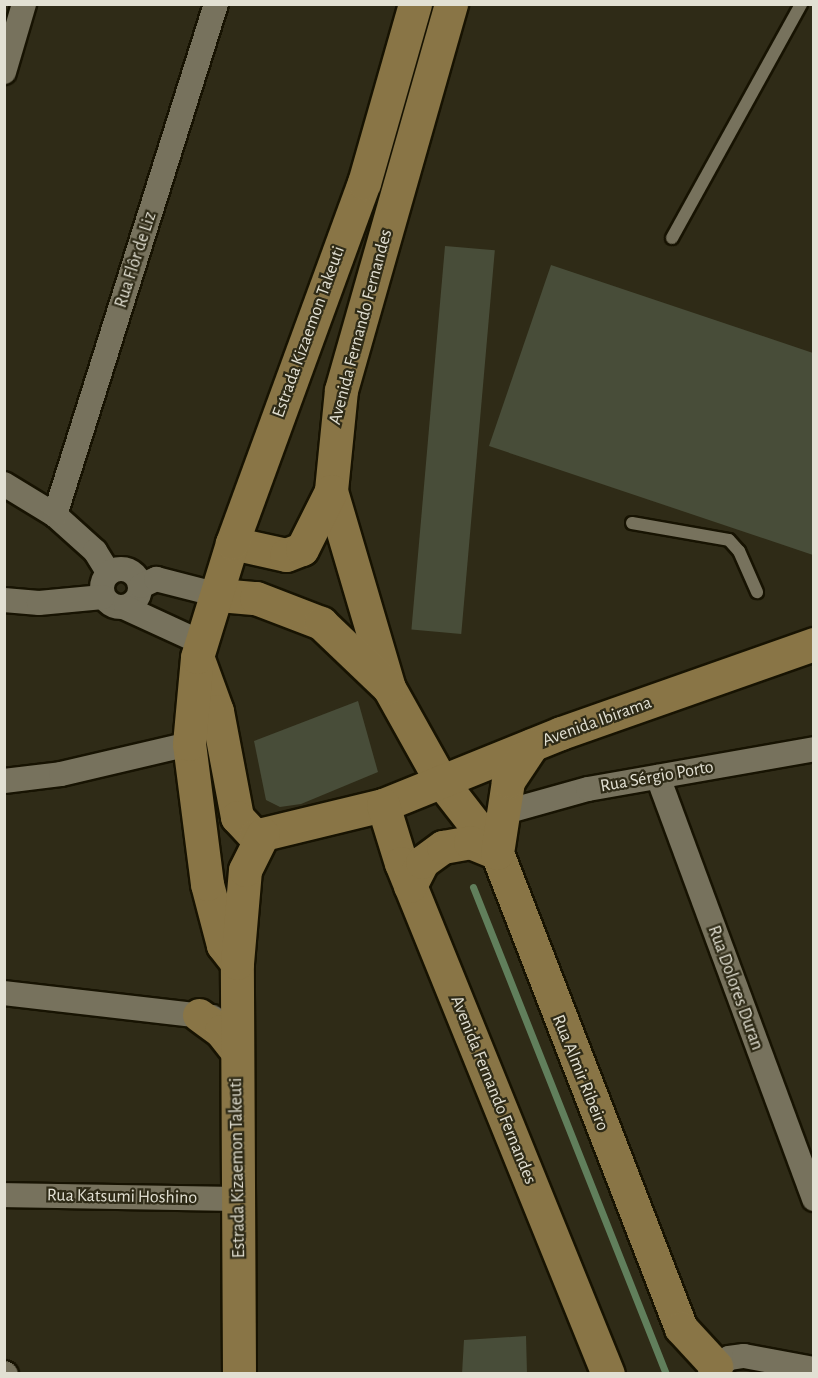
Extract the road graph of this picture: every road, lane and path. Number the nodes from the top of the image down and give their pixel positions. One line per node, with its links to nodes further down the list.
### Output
1 (24, 4): 6 (street)
2 (216, 4): 10 (street, Rua Flôr de Liz)
3 (416, 4): 12 (main road, Estrada Kizaemon Takeuti)
4 (451, 4): 9 (main road, Avenida Fernando Fernandes)
5 (801, 4): 7 (lane)
6 (4, 72)
7 (672, 238)
8 (4, 484): 10 (street)
9 (331, 491): 12 (main road); 22 (main road, Avenida Fernando Fernandes)
10 (55, 515): 13 (street)
11 (632, 523): 15 (lane)
12 (232, 543): 16 (main road, Estrada Kizaemon Takeuti)
13 (109, 573): 14 (street); 17 (street)
14 (141, 586): 16 (street); 19 (street)
15 (757, 592)
16 (219, 595): 21 (main road, Estrada Kizaemon Takeuti); 22 (main road)
17 (103, 597): 18 (street); 19 (street)
18 (4, 600)
19 (126, 608): 21 (street)
20 (813, 644): 25 (main road, Avenida Ibirama)
21 (199, 650): 23 (main road, Estrada Kizaemon Takeuti); 32 (main road)
22 (389, 688): 24 (main road, Avenida Fernando Fernandes)
23 (189, 744): 28 (street); 35 (main road, Estrada Kizaemon Takeuti)
24 (421, 745): 29 (main road, Avenida Fernando Fernandes); 30 (main road)
25 (532, 745): 29 (main road, Avenida Ibirama); 31 (main road)
26 (813, 749): 27 (street, Rua Sérgio Porto)
27 (658, 777): 31 (street, Rua Sérgio Porto); 41 (street, Rua Dolores Duran)
28 (4, 781)
29 (441, 781): 30 (main road, Avenida Ibirama); 33 (main road, Rua Almir Ribeiro)
30 (383, 805): 32 (main road, Avenida Ibirama); 34 (main road, Avenida Fernando Fernandes)
31 (502, 813): 33 (main road)
32 (263, 834): 35 (main road, Estrada Kizaemon Takeuti)
33 (496, 853): 34 (main road); 43 (main road, Rua Almir Ribeiro)
34 (410, 886): 45 (main road, Avenida Fernando Fernandes)
35 (237, 975): 37 (main road); 38 (main road, Estrada Kizaemon Takeuti)
36 (10, 997): 37 (street)
37 (199, 1015): 38 (main road)
38 (236, 1035): 40 (main road, Estrada Kizaemon Takeuti)
39 (4, 1195): 40 (street, Rua Katsumi Hoshino)
40 (240, 1199): 44 (main road, Estrada Kizaemon Takeuti)
41 (813, 1199)
42 (813, 1369): 43 (street)
43 (713, 1370)
44 (239, 1374)
45 (608, 1374)

